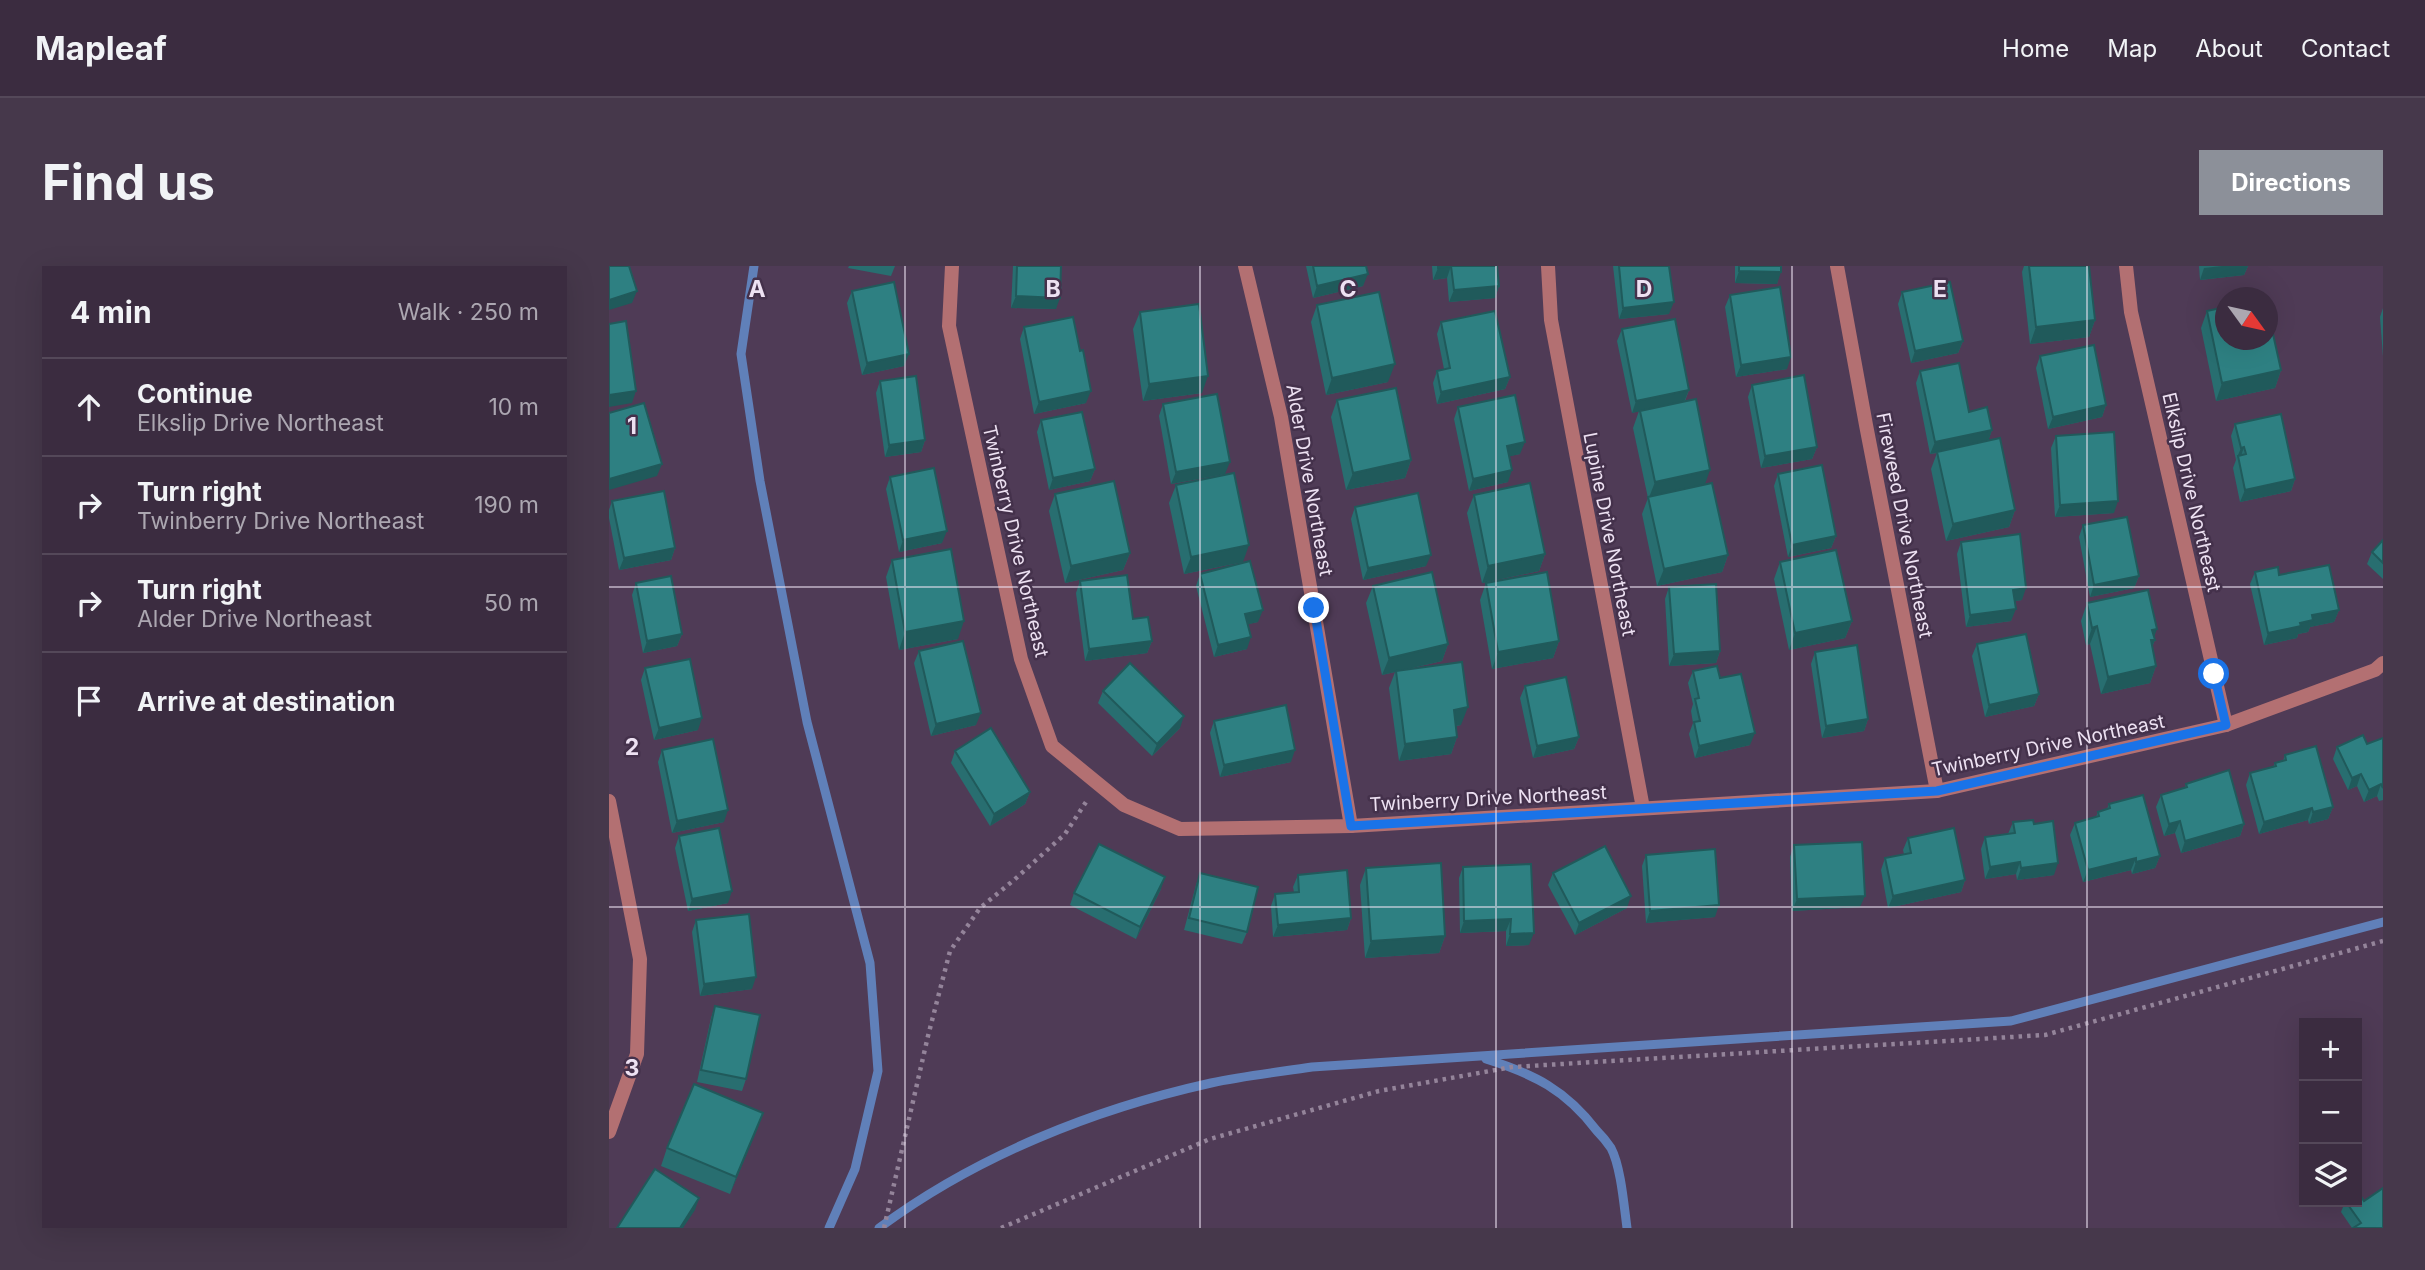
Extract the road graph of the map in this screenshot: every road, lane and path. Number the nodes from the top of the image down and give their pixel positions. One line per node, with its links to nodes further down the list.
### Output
1 (952, 266): 8 (street, Twinberry Drive Northeast)
2 (1245, 266): 12 (street, Alder Drive Northeast)
3 (1548, 266): 11 (street, Lupine Drive Northeast)
4 (1837, 266): 9 (street, Fireweed Drive Northeast)
5 (2126, 266): 7 (street, Elkslip Drive Northeast)
6 (2383, 663): 7 (street, Twinberry Drive Northeast)
7 (2226, 725): 9 (street, Twinberry Drive Northeast)
8 (1098, 784): 12 (street, Twinberry Drive Northeast); 15 (path)
9 (1937, 791): 11 (street, Twinberry Drive Northeast)
10 (609, 801): 14 (street)
11 (1643, 808): 12 (street, Twinberry Drive Northeast)
12 (1351, 826)
13 (2383, 941): 16 (path)
14 (609, 1132)
15 (884, 1228)
16 (1001, 1228)

